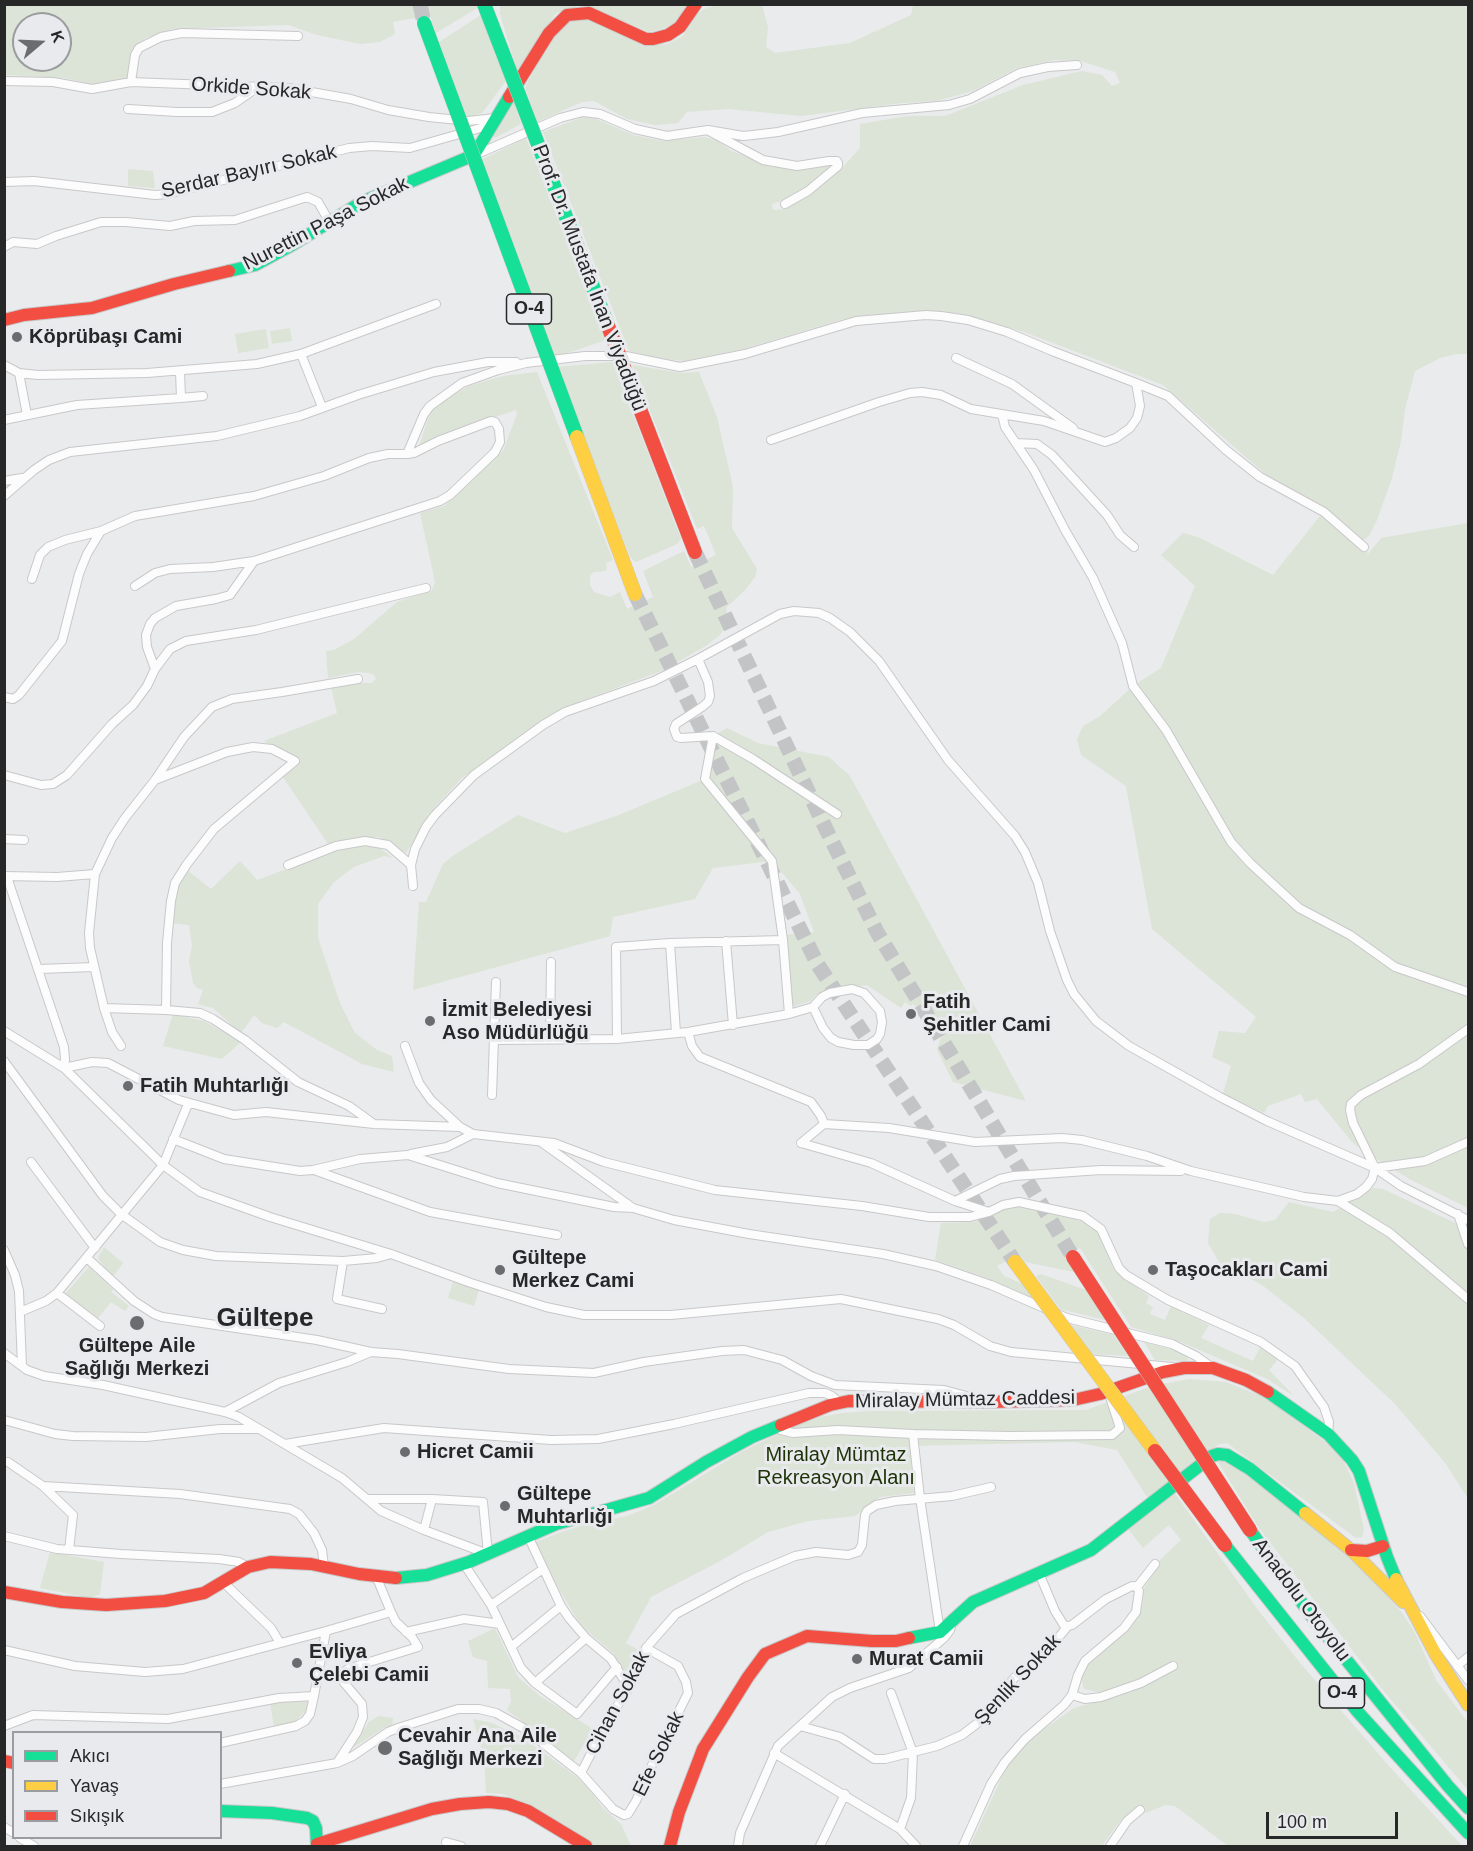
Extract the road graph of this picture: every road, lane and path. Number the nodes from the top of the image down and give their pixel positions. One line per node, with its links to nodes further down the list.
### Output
1 (484, 4): 42 (main road, Prof. Dr. Mustafa İnan Viyadüğü, bridge)
2 (696, 4): 10 (main road)
3 (424, 23): 47 (main road, O-4, bridge)
4 (298, 36): 7 (street)
5 (1077, 65): 11 (street)
6 (4, 81): 7 (street, Orkide Sokak)
7 (131, 82): 8 (street, Orkide Sokak)
8 (258, 87): 9 (street); 10 (street, Orkide Sokak)
9 (128, 110)
10 (493, 121): 12 (main road); 13 (street, Serdar Bayırı Sokak)
11 (706, 130): 12 (street); 14 (street)
12 (474, 155): 15 (main road, Nurettin Paşa Sokak)
13 (4, 182)
14 (785, 204)
15 (329, 221): 16 (street); 18 (main road, Nurettin Paşa Sokak)
16 (4, 247)
17 (436, 304): 19 (street)
18 (4, 320)
19 (301, 354): 23 (street); 28 (street)
20 (956, 358): 32 (street)
21 (526, 363): 25 (street); 28 (street); 35 (street)
22 (4, 365): 24 (street)
23 (180, 371): 24 (street); 27 (street)
24 (19, 373): 30 (street)
25 (1136, 382): 32 (street); 41 (street)
26 (203, 396): 27 (street)
27 (181, 398): 30 (street)
28 (322, 407): 36 (street)
29 (1002, 414): 32 (street); 33 (street); 34 (street)
30 (27, 415): 31 (street)
31 (4, 420)
32 (1080, 434)
33 (771, 440)
34 (1017, 443): 40 (street); 70 (street)
35 (407, 454): 39 (street); 43 (street)
36 (23, 478): 37 (street); 38 (street)
37 (4, 481)
38 (4, 496)
39 (101, 531): 44 (street); 51 (street)
40 (1134, 547)
41 (1364, 547)
42 (694, 552)
43 (254, 561): 45 (street); 49 (street)
44 (32, 579)
45 (135, 586)
46 (426, 588): 49 (street)
47 (634, 594)
48 (698, 659): 52 (street); 59 (street); 99 (street)
49 (155, 669): 53 (street)
50 (358, 679): 54 (street)
51 (4, 697)
52 (713, 736): 55 (street); 63 (street)
53 (4, 775)
54 (155, 780): 60 (street); 73 (street)
55 (837, 814)
56 (4, 839): 57 (street)
57 (24, 840)
58 (288, 865): 59 (street)
59 (411, 865): 62 (street)
60 (95, 874): 61 (street); 67 (street)
61 (6, 877): 68 (street)
62 (413, 886)
63 (783, 940): 64 (street); 74 (street)
64 (726, 941): 65 (street); 75 (street)
65 (670, 943): 79 (street); 81 (street)
66 (551, 963): 80 (street)
67 (94, 967): 68 (street); 71 (street)
68 (39, 969): 86 (street)
69 (496, 982): 82 (street)
70 (1468, 992)
71 (104, 1008): 73 (street); 83 (street)
72 (813, 1008): 72 (street); 74 (street)
73 (166, 1010): 89 (street)
74 (789, 1014): 75 (street)
75 (733, 1025): 78 (street)
76 (1468, 1029): 99 (street)
77 (4, 1031): 86 (street)
78 (688, 1032): 79 (street); 90 (street)
79 (676, 1033): 81 (street)
80 (550, 1039): 81 (street); 82 (street)
81 (617, 1039)
82 (493, 1040): 87 (street)
83 (121, 1046)
84 (405, 1046): 91 (street)
85 (4, 1061): 107 (street)
86 (64, 1068): 88 (street); 98 (street)
87 (492, 1095)
88 (188, 1104): 89 (street); 93 (street)
89 (374, 1124): 91 (street)
90 (824, 1124): 101 (street); 102 (street)
91 (460, 1127): 92 (street)
92 (473, 1134): 94 (street); 96 (street)
93 (173, 1140): 98 (street); 100 (street)
94 (538, 1141): 104 (street); 105 (street)
95 (1468, 1142): 99 (street)
96 (408, 1155): 100 (street); 104 (street)
97 (31, 1162): 111 (street)
98 (163, 1165): 107 (street); 113 (street)
99 (1375, 1168): 103 (street); 106 (street)
100 (313, 1170): 109 (street)
101 (1191, 1171): 102 (street); 103 (street)
102 (955, 1201): 105 (street)
103 (1338, 1201): 119 (street)
104 (633, 1208): 127 (street)
105 (989, 1212): 136 (street)
106 (1458, 1214): 108 (street); 110 (street)
107 (121, 1215): 111 (street); 116 (street)
108 (1468, 1220)
109 (557, 1235)
110 (1468, 1244)
111 (95, 1248): 115 (street)
112 (4, 1250): 121 (street)
113 (391, 1254): 116 (street); 126 (street)
114 (1073, 1257): 197 (main road, Anadolu Otoyolu / O-4, bridge)
115 (87, 1258): 118 (street); 123 (street)
116 (343, 1261): 120 (street)
117 (1016, 1262): 201 (main road, Anadolu Otoyolu / O-4, bridge)
118 (57, 1293): 121 (street); 122 (street)
119 (1468, 1299)
120 (382, 1308)
121 (21, 1312): 125 (street)
122 (100, 1326)
123 (371, 1352): 129 (street); 131 (street)
124 (4, 1353): 125 (street)
125 (22, 1366): 131 (street)
126 (1184, 1368): 127 (main road, Miralay Mümtaz Caddesi); 128 (main road, Miralay Mümtaz Caddesi)
127 (1213, 1368): 136 (main road)
128 (1108, 1391): 129 (main road, Miralay Mümtaz Caddesi); 135 (street)
129 (988, 1402): 130 (main road, Miralay Mümtaz Caddesi)
130 (840, 1403): 133 (main road, Miralay Mümtaz Caddesi); 137 (street)
131 (225, 1412): 134 (street)
132 (4, 1420): 134 (street)
133 (778, 1425): 135 (street); 146 (main road, Miralay Mümtaz Caddesi)
134 (260, 1429): 137 (street)
135 (913, 1434): 141 (street)
136 (1328, 1434): 147 (main road)
137 (285, 1444): 142 (street)
138 (8, 1462): 139 (street)
139 (43, 1486): 148 (street); 153 (street)
140 (991, 1487): 141 (street, Cihan Sokak)
141 (920, 1498): 171 (street); 175 (street, Cihan Sokak)
142 (368, 1499): 143 (street); 144 (street)
143 (432, 1499): 144 (street); 150 (street)
144 (424, 1530): 150 (street)
145 (4, 1536): 148 (street)
146 (528, 1536): 150 (main road, Miralay Mümtaz Caddesi); 155 (street)
147 (1383, 1546): 149 (main road); 161 (main road)
148 (69, 1550): 154 (street)
149 (1351, 1550): 156 (main road); 165 (main road)
150 (488, 1554): 151 (main road, Miralay Mümtaz Caddesi)
151 (464, 1564): 157 (main road, Miralay Mümtaz Caddesi); 162 (street)
152 (1155, 1564): 159 (street)
153 (324, 1566): 154 (main road, Miralay Mümtaz Caddesi); 157 (main road, Miralay Mümtaz Caddesi)
154 (248, 1567): 158 (main road, Miralay Mümtaz Caddesi)
155 (543, 1569): 162 (street); 163 (street)
156 (1039, 1573): 166 (main road); 168 (street)
157 (376, 1576): 164 (street)
158 (222, 1582): 160 (main road, Miralay Mümtaz Caddesi); 173 (street)
159 (1137, 1587): 168 (street, Şenlik Sokak); 185 (street)
160 (4, 1592)
161 (1402, 1592): 165 (main road); 179 (street)
162 (491, 1605): 167 (street)
163 (561, 1606): 172 (street); 174 (street)
164 (391, 1612): 169 (street); 170 (street)
165 (1412, 1612): 187 (main road)
166 (952, 1621): 171 (main road); 189 (street)
167 (500, 1624): 170 (street); 174 (street)
168 (1068, 1626): 192 (street, Şenlik Sokak)
169 (326, 1631): 173 (street); 186 (street)
170 (406, 1632): 193 (street)
171 (940, 1632): 206 (main road)
172 (586, 1638): 180 (street); 182 (street)
173 (280, 1642): 176 (street)
174 (511, 1647): 182 (street)
175 (646, 1648): 183 (street, Cihan Sokak); 194 (street, Efe Sokak)
176 (4, 1650)
177 (1468, 1657): 179 (street)
178 (1173, 1666): 185 (street)
179 (1457, 1666): 181 (street)
180 (617, 1667): 182 (street); 183 (street)
181 (1468, 1680)
182 (535, 1683)
183 (629, 1688): 194 (street, Cihan Sokak)
184 (891, 1693): 192 (street)
185 (1072, 1695): 210 (street)
186 (314, 1696): 188 (street); 190 (street)
187 (1468, 1705)
188 (4, 1726)
189 (800, 1726): 191 (street); 192 (street, Şenlik Sokak)
190 (222, 1743)
191 (774, 1753): 196 (street); 207 (street)
192 (913, 1753): 200 (street)
193 (337, 1763): 194 (street, Cihan Sokak); 195 (street, Cihan Sokak)
194 (581, 1773)
195 (222, 1784)
196 (845, 1794): 200 (street); 208 (street)
197 (1468, 1808)
198 (1140, 1809): 211 (street)
199 (222, 1811): 203 (main road)
200 (900, 1829): 209 (street)
201 (1468, 1833)
202 (446, 1842): 204 (street)
203 (317, 1845): 205 (main road)
204 (461, 1846)
205 (586, 1846)
206 (670, 1846)
207 (738, 1846)
208 (820, 1846)
209 (916, 1846)
210 (963, 1846)
211 (1110, 1846)

